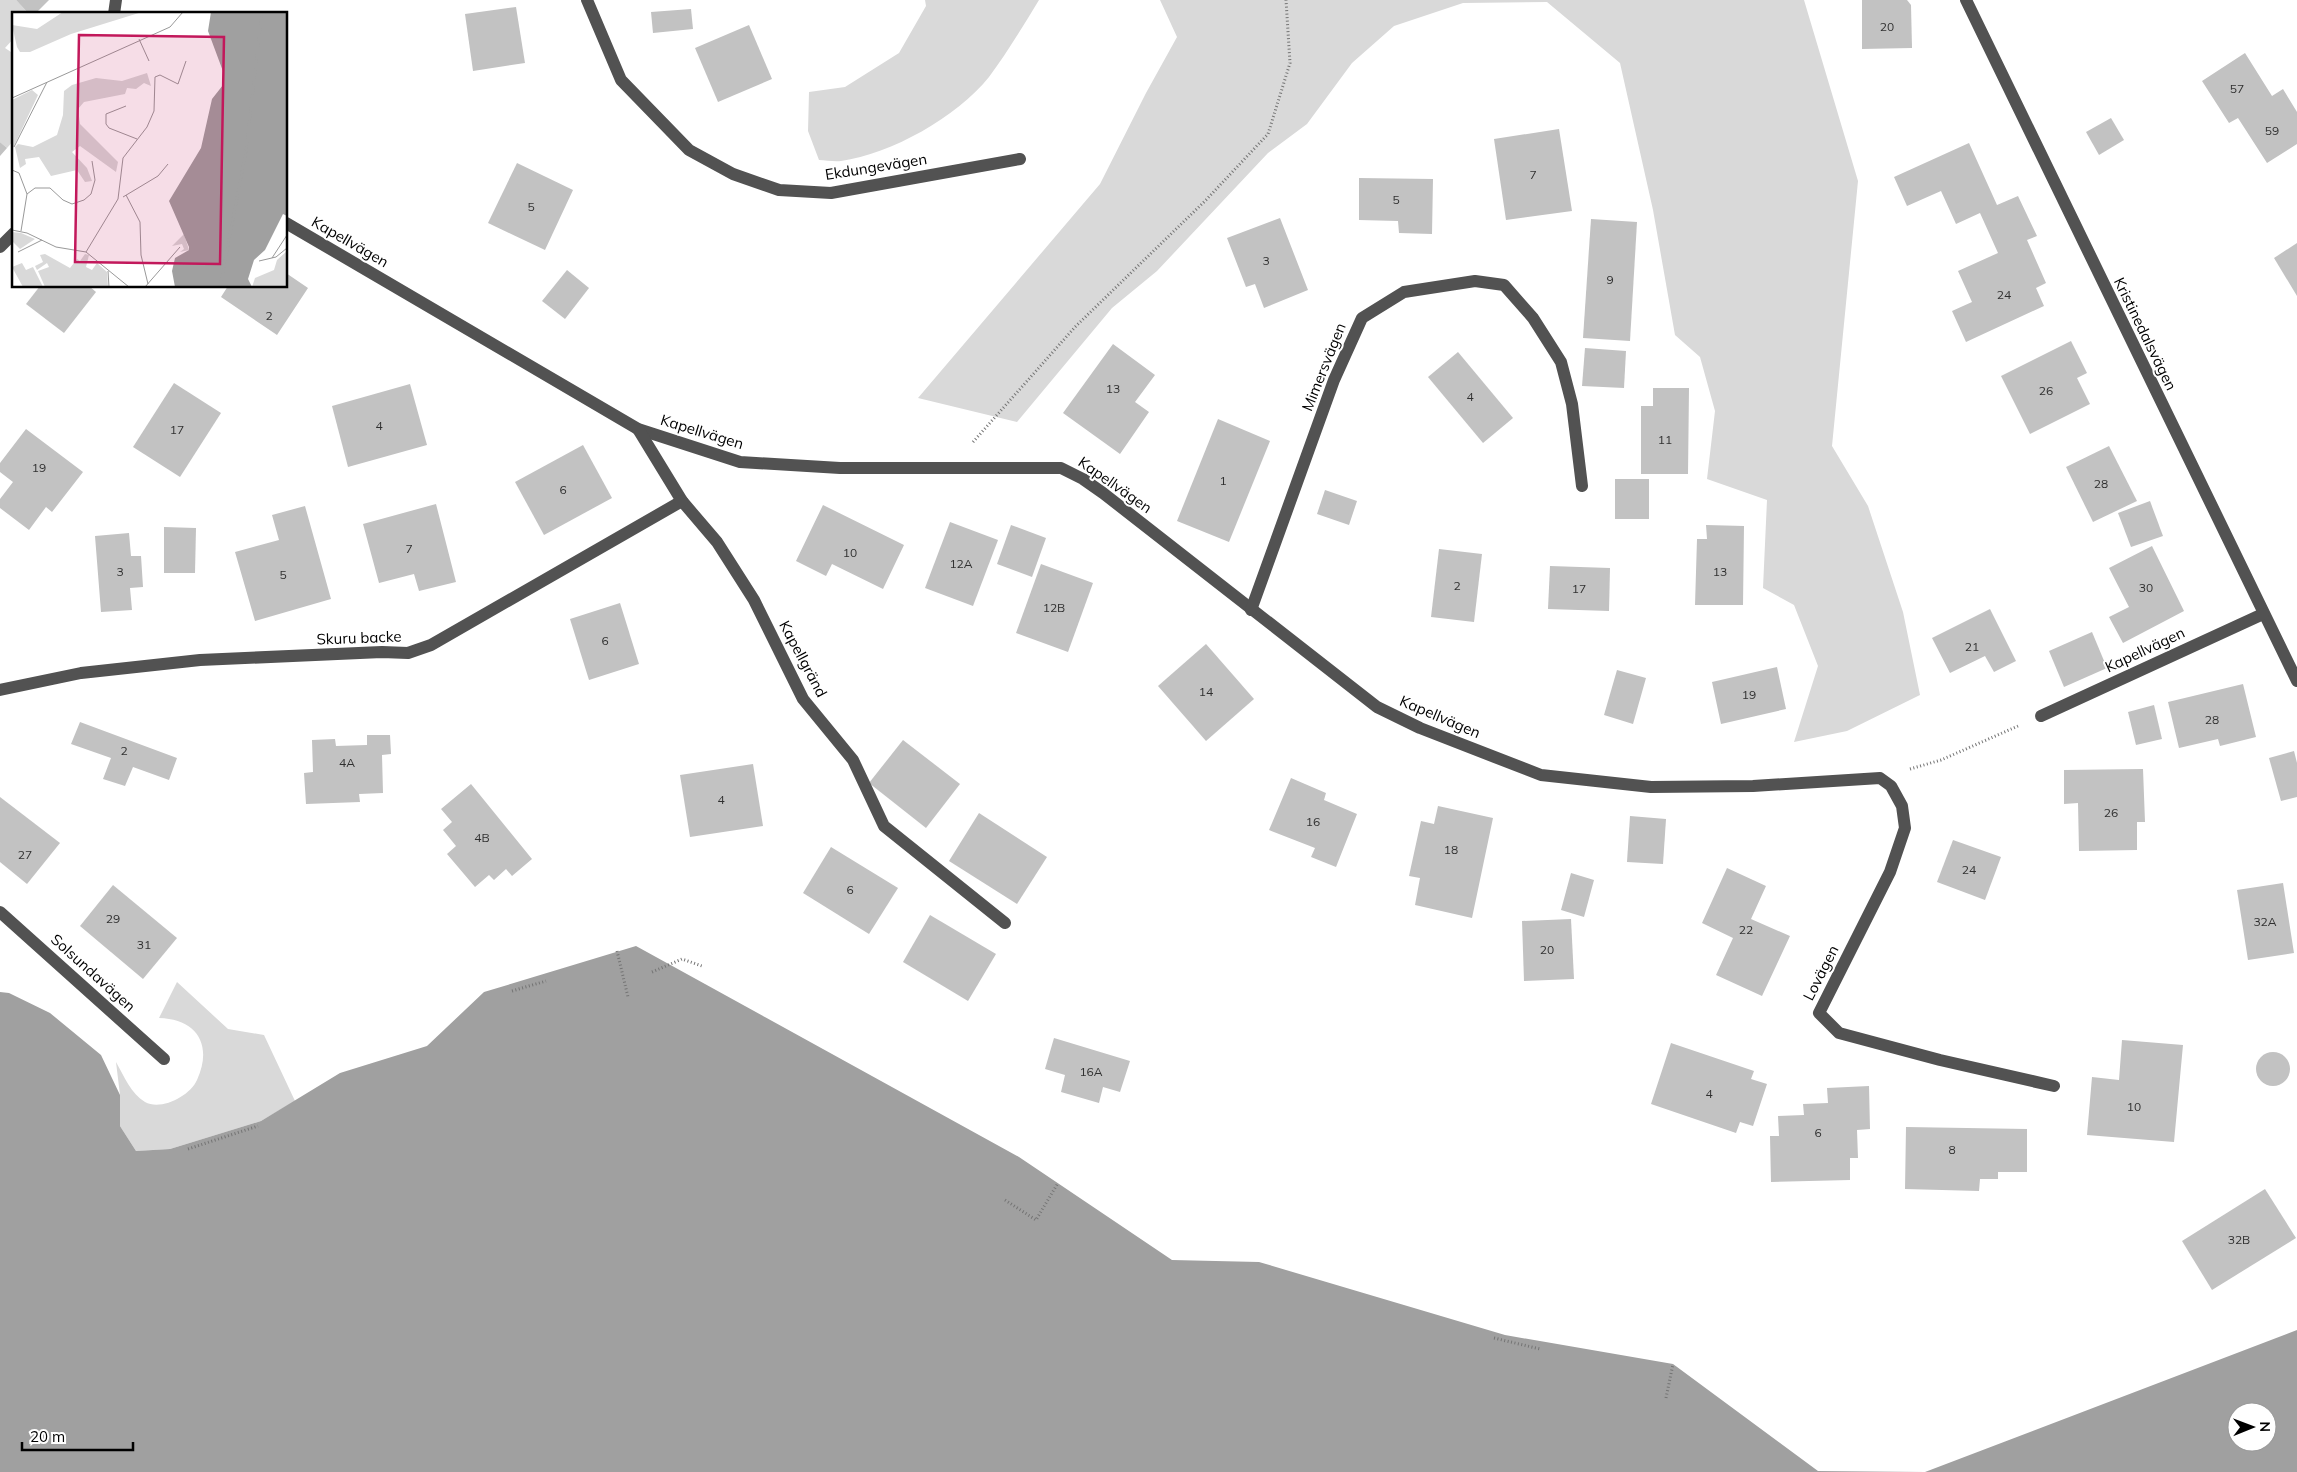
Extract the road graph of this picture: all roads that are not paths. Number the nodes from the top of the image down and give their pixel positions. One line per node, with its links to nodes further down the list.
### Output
1 (587, 0): 3 (street, Ekdungevägen)
2 (1966, 0): 11 (street, Kristinedalsvägen)
3 (1020, 159)
4 (288, 224): 7 (street, Kapellvägen)
5 (12, 235): 6 (street)
6 (0, 247)
7 (638, 429): 9 (street, Kapellgränd); 10 (street, Kapellvägen)
8 (1582, 486): 10 (street, Mimersvägen)
9 (682, 502): 13 (street, Skuru backe); 17 (street, Kapellgränd)
10 (1251, 610): 15 (street, Kapellvägen)
11 (2263, 614): 12 (street, Kristinedalsvägen); 14 (street, Kapellvägen)
12 (2297, 681)
13 (0, 690)
14 (2041, 716)
15 (1880, 778): 19 (street, Lovägen)
16 (0, 912): 18 (street, Solsundavägen)
17 (1005, 923)
18 (164, 1059)
19 (2054, 1086)

